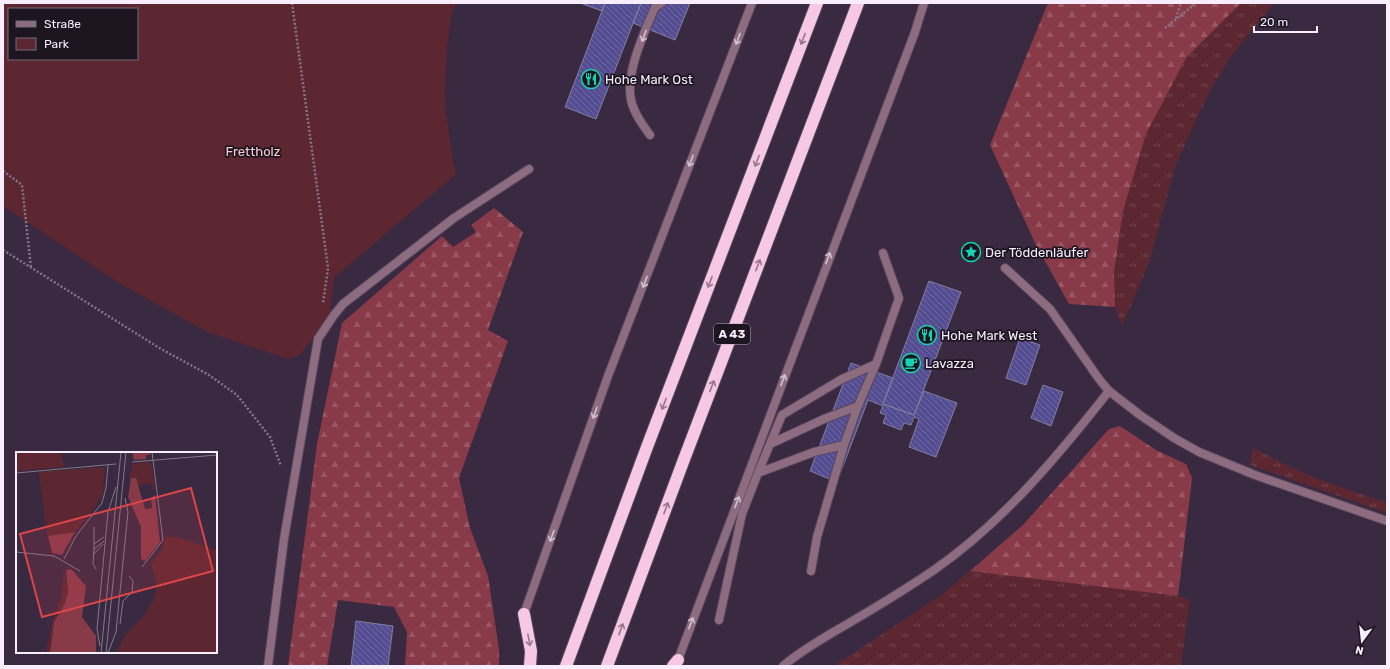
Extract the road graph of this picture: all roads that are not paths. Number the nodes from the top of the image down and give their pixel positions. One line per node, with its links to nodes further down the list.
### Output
1 (662, 3): 6 (street, one-way to 6)
2 (752, 3): 18 (street, one-way to 18)
3 (817, 3): 23 (highway, A 43, one-way to 23)
4 (858, 3): 24 (highway, A 43, one-way to 4)
5 (924, 3): 20 (street, one-way to 5)
6 (650, 135)
7 (529, 169): 21 (street)
8 (883, 253): 10 (street)
9 (1005, 268): 11 (street)
10 (876, 364): 12 (street); 13 (street)
11 (1109, 391): 16 (street); 25 (street)
12 (858, 406): 13 (street); 14 (street)
13 (770, 444): 15 (street)
14 (844, 444): 15 (street); 17 (street)
15 (758, 473): 19 (street)
16 (1387, 521)
17 (811, 571)
18 (524, 614): 22 (highway, one-way to 22)
19 (719, 620)
20 (675, 663)
21 (268, 666)
22 (530, 666)
23 (566, 666)
24 (607, 666)
25 (783, 666)

